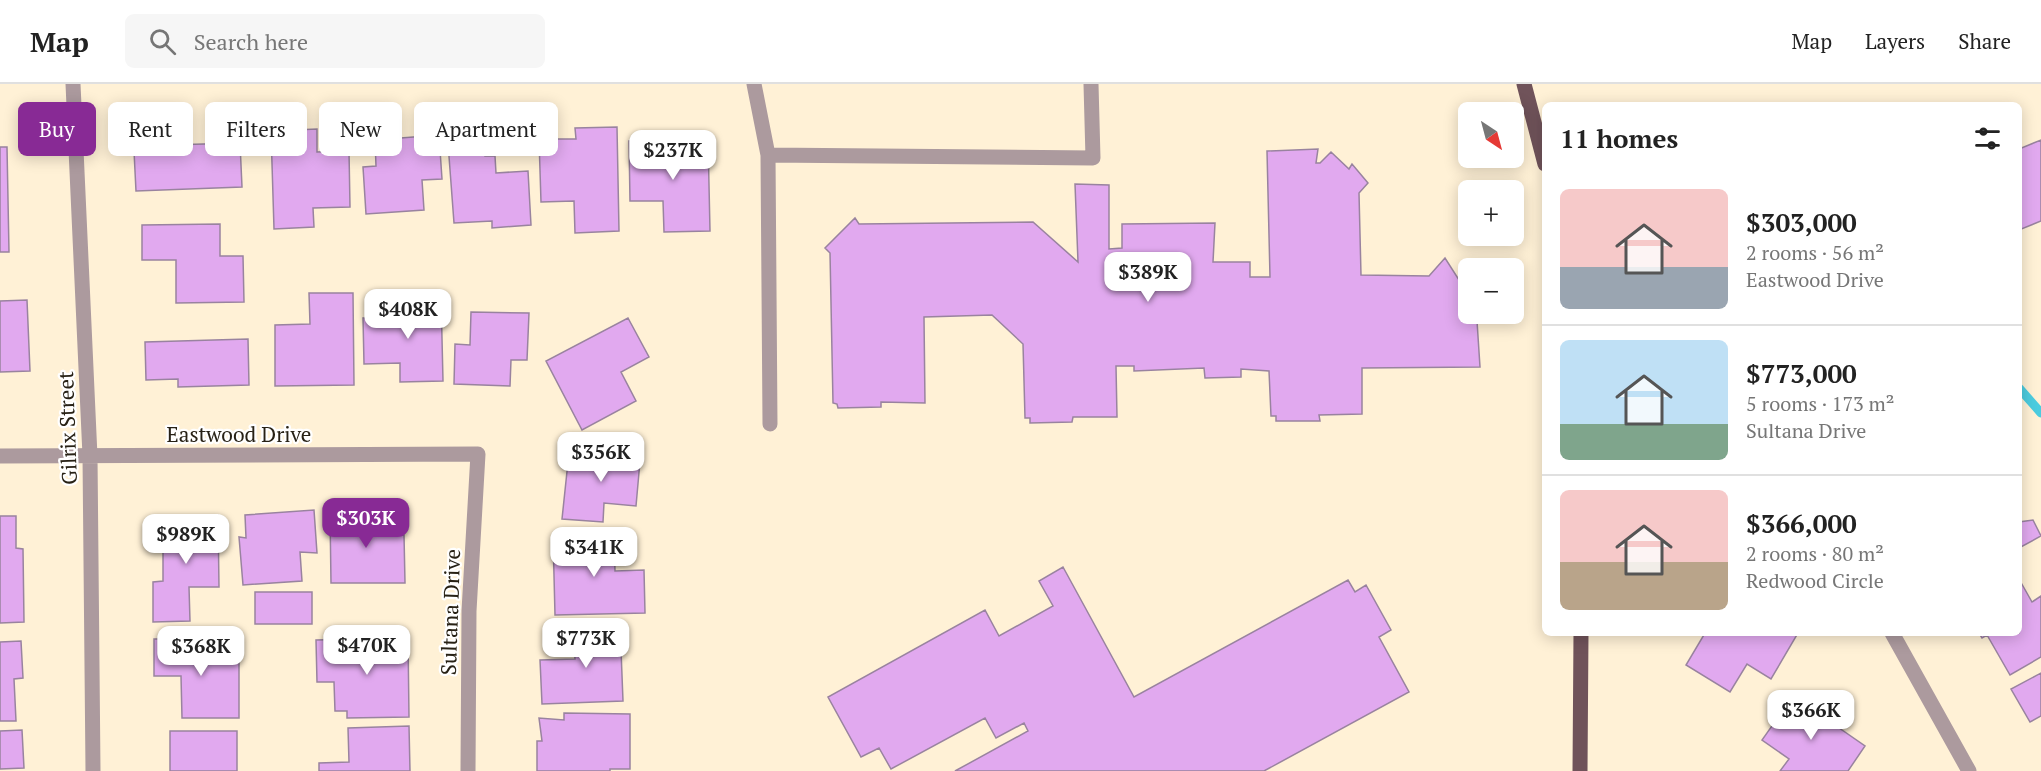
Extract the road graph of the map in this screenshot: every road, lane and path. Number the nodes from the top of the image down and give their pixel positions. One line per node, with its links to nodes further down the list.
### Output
1 (73, 84): 10 (street, Gilrix Street)
2 (754, 84): 6 (street)
3 (1091, 84): 6 (street)
4 (1524, 84): 5 (main road)
5 (1542, 153)
6 (768, 155): 7 (street)
7 (770, 424)
8 (477, 454): 10 (street, Eastwood Drive); 14 (street, Sultana Drive)
9 (0, 456): 10 (street, Eastwood Drive)
10 (90, 456): 13 (street, Gilrix Street)
11 (1581, 636): 15 (main road)
12 (1894, 636): 16 (street)
13 (93, 771)
14 (468, 771)
15 (1580, 771)
16 (1970, 771)

